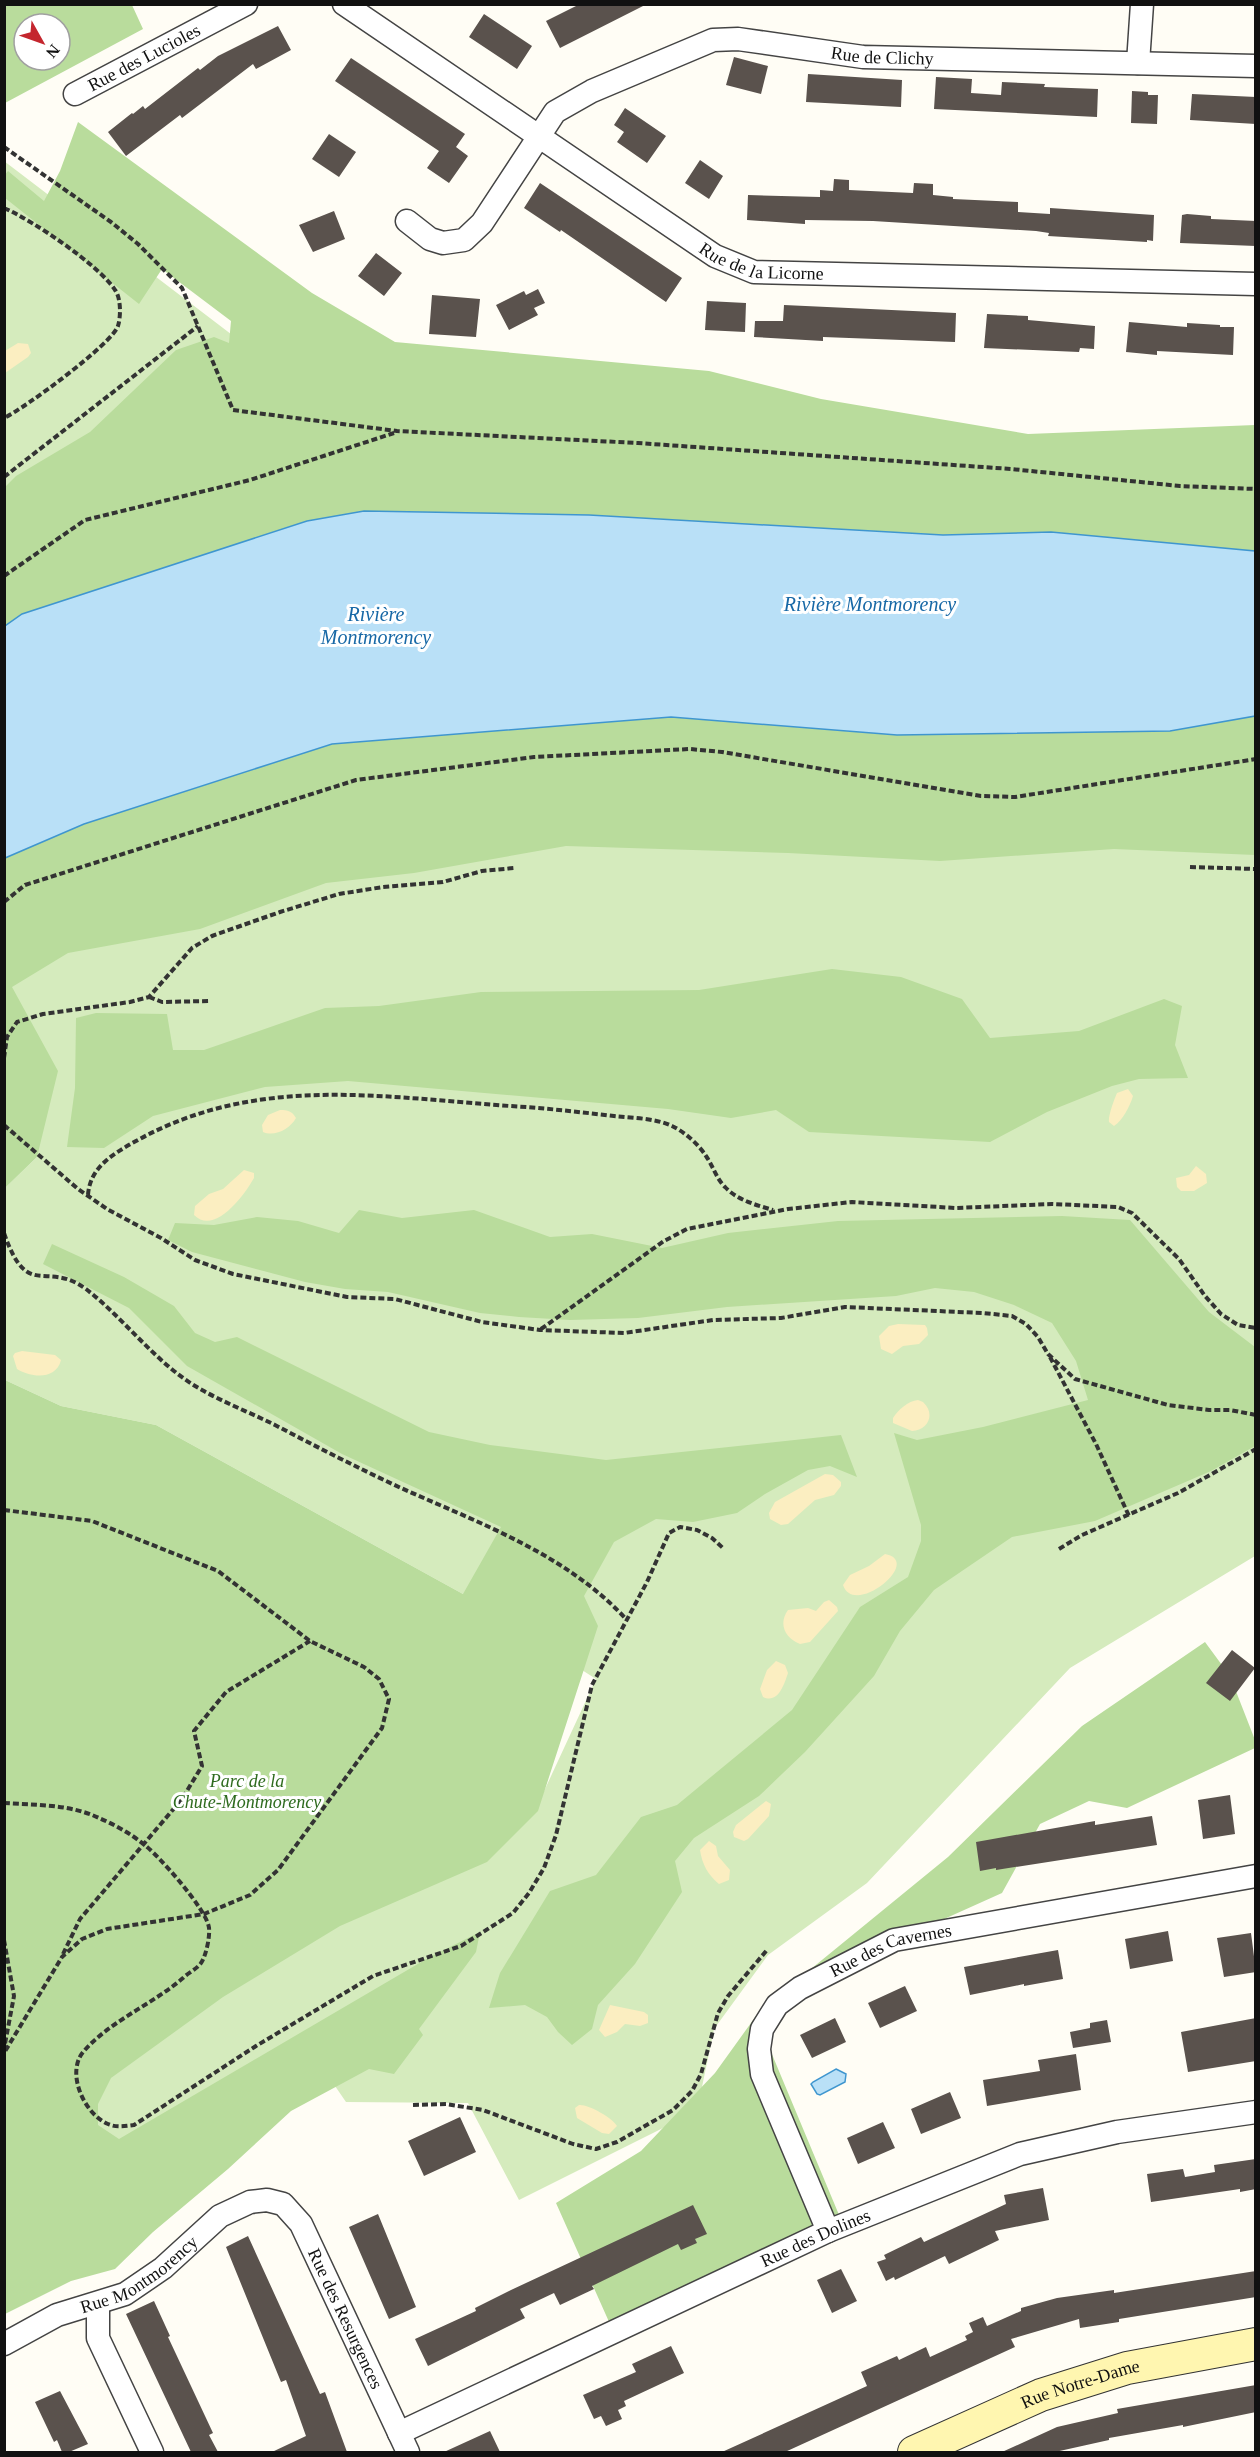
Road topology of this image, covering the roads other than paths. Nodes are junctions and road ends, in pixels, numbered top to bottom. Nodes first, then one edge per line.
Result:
1 (246, 4) edge
2 (344, 4) edge
3 (1142, 4) edge
4 (1138, 63) junction
5 (1256, 66) edge
6 (75, 94) dead end
7 (537, 136) junction
8 (407, 221) dead end
9 (1256, 284) edge
10 (1256, 1876) edge
11 (1256, 2112) edge
12 (267, 2200) joint
13 (828, 2231) junction
14 (98, 2304) junction
15 (4, 2344) edge
16 (1256, 2344) edge
17 (403, 2443) edge
18 (152, 2452) edge
19 (914, 2452) edge

1 - 6 street, Rue des Lucioles
2 - 7 street, Rue de la Licorne
3 - 4 street
4 - 5 street, Rue de Clichy
4 - 7 street, Rue de Clichy
7 - 8 street, Rue de Clichy
7 - 9 street, Rue de la Licorne
10 - 13 street, Rue des Cavernes
11 - 13 street, Rue des Dolines
12 - 14 street, Rue Montmorency
12 - 17 street, Rue des Resurgences
13 - 17 street, Rue des Dolines
14 - 15 street, Rue Montmorency
14 - 18 street
16 - 19 street, Rue Notre-Dame

